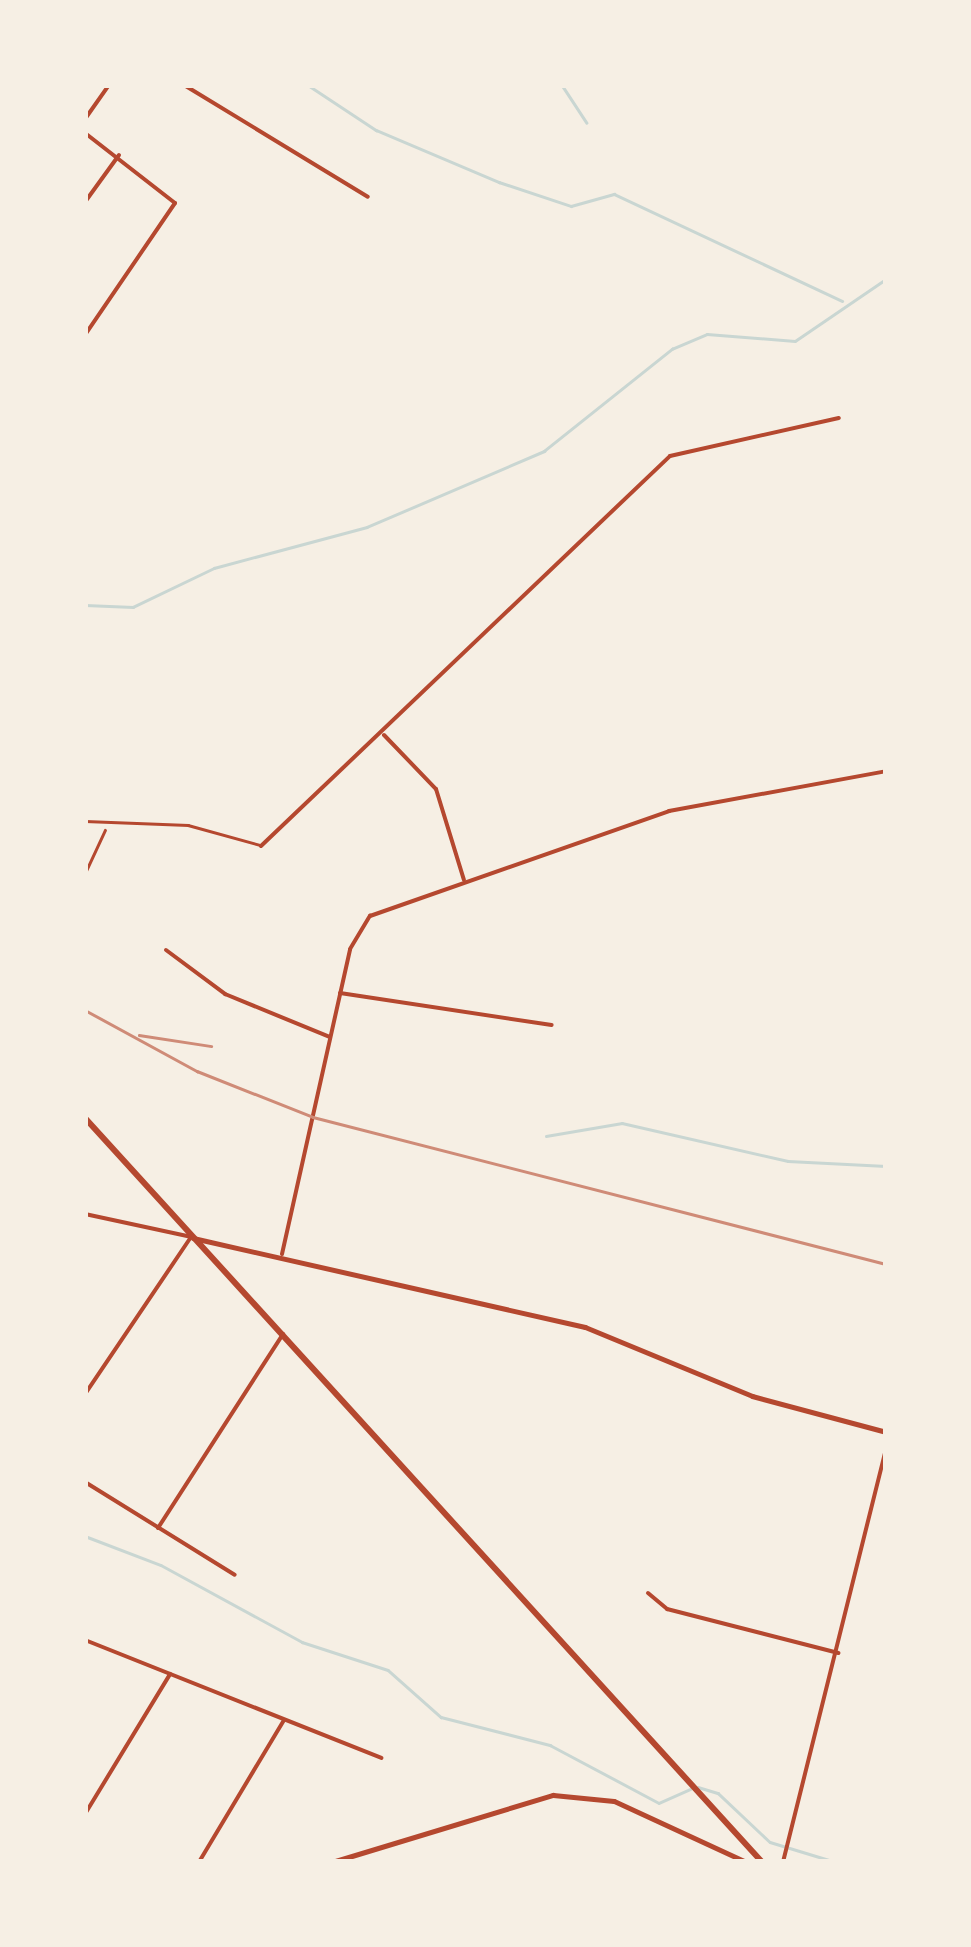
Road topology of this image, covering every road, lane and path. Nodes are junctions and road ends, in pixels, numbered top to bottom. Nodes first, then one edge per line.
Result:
1 (109, 85) edge
2 (184, 85) edge
3 (85, 119) edge
4 (85, 132) edge
5 (119, 155) junction
6 (368, 196) dead end
7 (85, 202) edge
8 (85, 335) edge
9 (840, 418) dead end
10 (383, 734) junction
11 (886, 772) edge
12 (85, 821) edge
13 (106, 828) junction
14 (261, 846) joint
15 (85, 873) edge
16 (464, 880) junction
17 (166, 950) dead end
18 (340, 992) junction
19 (552, 1025) dead end
20 (330, 1037) junction
21 (85, 1118) edge
22 (85, 1214) edge
23 (191, 1237) junction
24 (282, 1254) junction
25 (283, 1332) junction
26 (85, 1394) edge
27 (886, 1432) edge
28 (886, 1450) edge
29 (85, 1482) edge
30 (158, 1528) junction
31 (235, 1575) dead end
32 (648, 1593) dead end
33 (85, 1640) edge
34 (838, 1652) junction
35 (170, 1674) junction
36 (284, 1720) junction
37 (381, 1758) dead end
38 (85, 1814) edge
39 (199, 1862) edge
40 (332, 1862) edge
41 (746, 1862) edge
42 (762, 1862) edge
43 (783, 1862) edge

1 - 3 street
2 - 6 street
4 - 5 street
5 - 7 street
5 - 8 street
9 - 10 street
10 - 14 street
10 - 16 street
11 - 16 street
12 - 13 lane
13 - 14 lane
13 - 15 lane
16 - 18 street
17 - 20 street
18 - 19 street
18 - 20 street
20 - 24 street
21 - 23 main road
22 - 23 street
23 - 24 street
23 - 25 main road
23 - 26 street
24 - 27 street
25 - 30 street
25 - 42 main road
28 - 34 street
29 - 30 street
30 - 31 street
32 - 34 street
33 - 35 street
34 - 43 street
35 - 36 street
35 - 38 street
36 - 37 street
36 - 39 street
40 - 41 street

